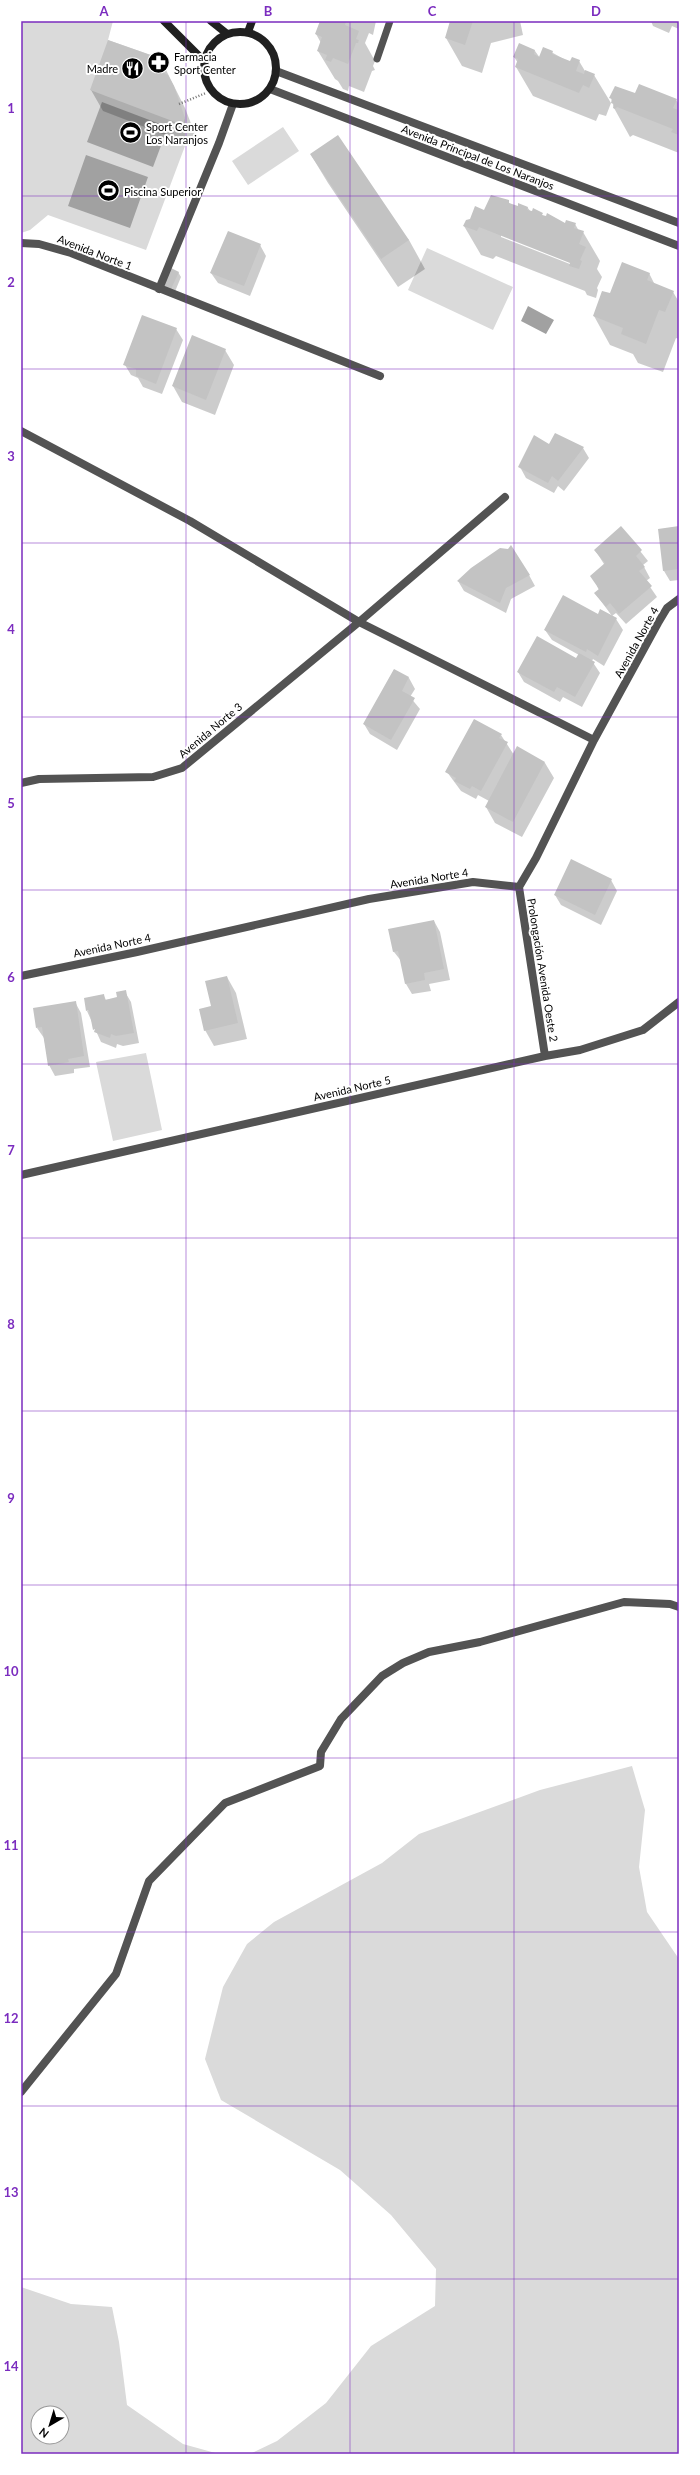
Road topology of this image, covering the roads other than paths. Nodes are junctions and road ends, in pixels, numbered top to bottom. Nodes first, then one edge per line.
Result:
1 (164, 21) edge
2 (211, 21) edge
3 (252, 21) edge
4 (390, 21) edge
5 (248, 32) junction
6 (226, 34) junction
7 (377, 59) dead end
8 (204, 61) junction
9 (276, 71) junction
10 (270, 89) junction
11 (233, 104) junction
12 (679, 223) edge
13 (21, 243) edge
14 (679, 246) edge
15 (159, 289) junction
16 (380, 376) dead end
17 (21, 431) edge
18 (505, 497) dead end
19 (679, 599) edge
20 (359, 622) junction
21 (594, 740) junction
22 (21, 783) edge
23 (519, 887) junction
24 (21, 976) edge
25 (679, 1002) edge
26 (545, 1056) junction
27 (21, 1175) edge
28 (679, 1607) edge
29 (21, 2092) edge

1 - 8 main road
2 - 6 main road
3 - 5 main road
4 - 7 lane
5 - 6 main road
5 - 9 main road
6 - 8 main road
8 - 11 main road
9 - 10 main road
9 - 12 street, Avenida Principal de Los Naranjos
10 - 11 main road
10 - 14 street, Avenida Principal de Los Naranjos
11 - 15 street
13 - 15 street, Avenida Norte 1
15 - 16 street, Avenida Norte 1
17 - 20 street
18 - 20 street, Avenida Norte 3
19 - 21 street, Avenida Norte 4
20 - 21 street
20 - 22 street, Avenida Norte 3
21 - 23 street, Avenida Norte 4
23 - 24 street, Avenida Norte 4
23 - 26 street, Prolongación Avenida Oeste 2
25 - 26 street, Avenida Norte 5
26 - 27 street, Avenida Norte 5
28 - 29 street

